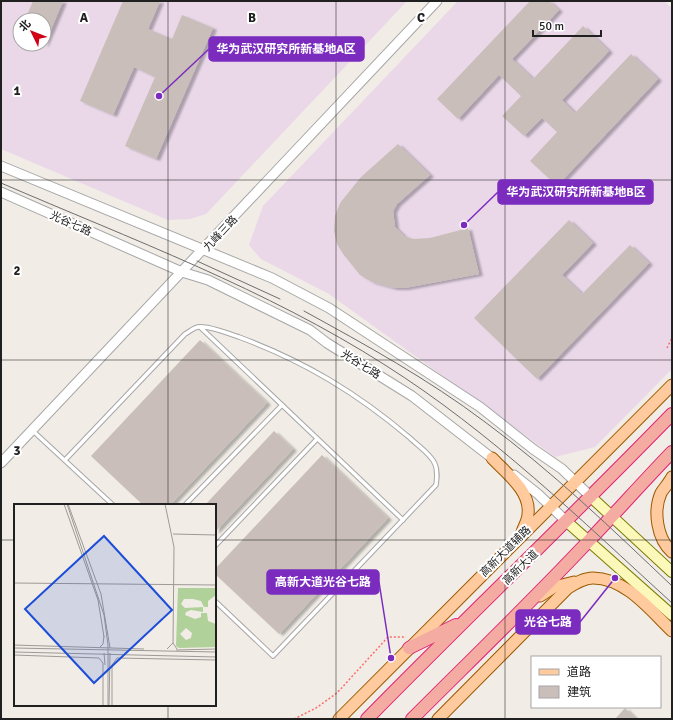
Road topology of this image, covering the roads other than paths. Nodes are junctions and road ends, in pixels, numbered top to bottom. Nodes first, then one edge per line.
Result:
1 (437, 1) edge
2 (1, 166) edge
3 (1, 192) edge
4 (202, 251) junction
5 (182, 272) junction
6 (199, 326) junction
7 (672, 385) edge
8 (282, 405) junction
9 (672, 415) edge
10 (33, 430) junction
11 (317, 439) junction
12 (672, 452) edge
13 (492, 458) junction
14 (65, 460) junction
15 (1, 463) edge
16 (672, 478) edge
17 (575, 481) junction
18 (591, 497) junction
19 (111, 504) edge
20 (185, 504) edge
21 (550, 506) junction
22 (612, 517) junction
23 (403, 520) junction
24 (566, 521) junction
25 (521, 536) junction
26 (588, 542) junction
27 (216, 545) edge
28 (671, 552) edge
29 (672, 572) edge
30 (580, 581) junction
31 (609, 581) junction
32 (647, 594) junction
33 (216, 602) edge
34 (523, 607) junction
35 (672, 615) edge
36 (466, 620) junction
37 (672, 631) edge
38 (409, 648) junction
39 (339, 719) edge
40 (367, 719) edge
41 (412, 719) edge
42 (438, 719) edge

1 - 4 street, 九峰三路
2 - 4 street
3 - 5 street, 光谷七路
4 - 5 street, 九峰三路
4 - 17 street
5 - 10 street, 九峰三路
5 - 13 street, 光谷七路
6 - 8 lane
6 - 14 lane
6 - 23 lane
7 - 17 main road, 高新大道辅路
8 - 11 lane
8 - 20 lane
9 - 18 highway, 高新大道
10 - 14 lane
10 - 15 street, 九峰三路
11 - 23 lane
11 - 27 lane
12 - 22 highway
13 - 21 street, 光谷七路
13 - 25 main road
14 - 19 lane
16 - 28 main road
17 - 18 street
17 - 21 main road, 高新大道辅路
18 - 22 main road
18 - 24 highway, 高新大道
21 - 24 street, 光谷七路
21 - 25 main road, 高新大道辅路
22 - 26 highway
22 - 29 main road
23 - 33 lane
24 - 26 main road, 光谷七路
24 - 36 highway, 高新大道
25 - 38 main road, 高新大道辅路
26 - 32 main road, 光谷七路
26 - 34 highway
30 - 31 main road
30 - 34 main road
30 - 42 main road
31 - 32 street
31 - 37 main road
32 - 35 main road, 光谷七路
34 - 41 highway
36 - 38 highway
36 - 40 highway, 高新大道
38 - 39 main road, 高新大道辅路

